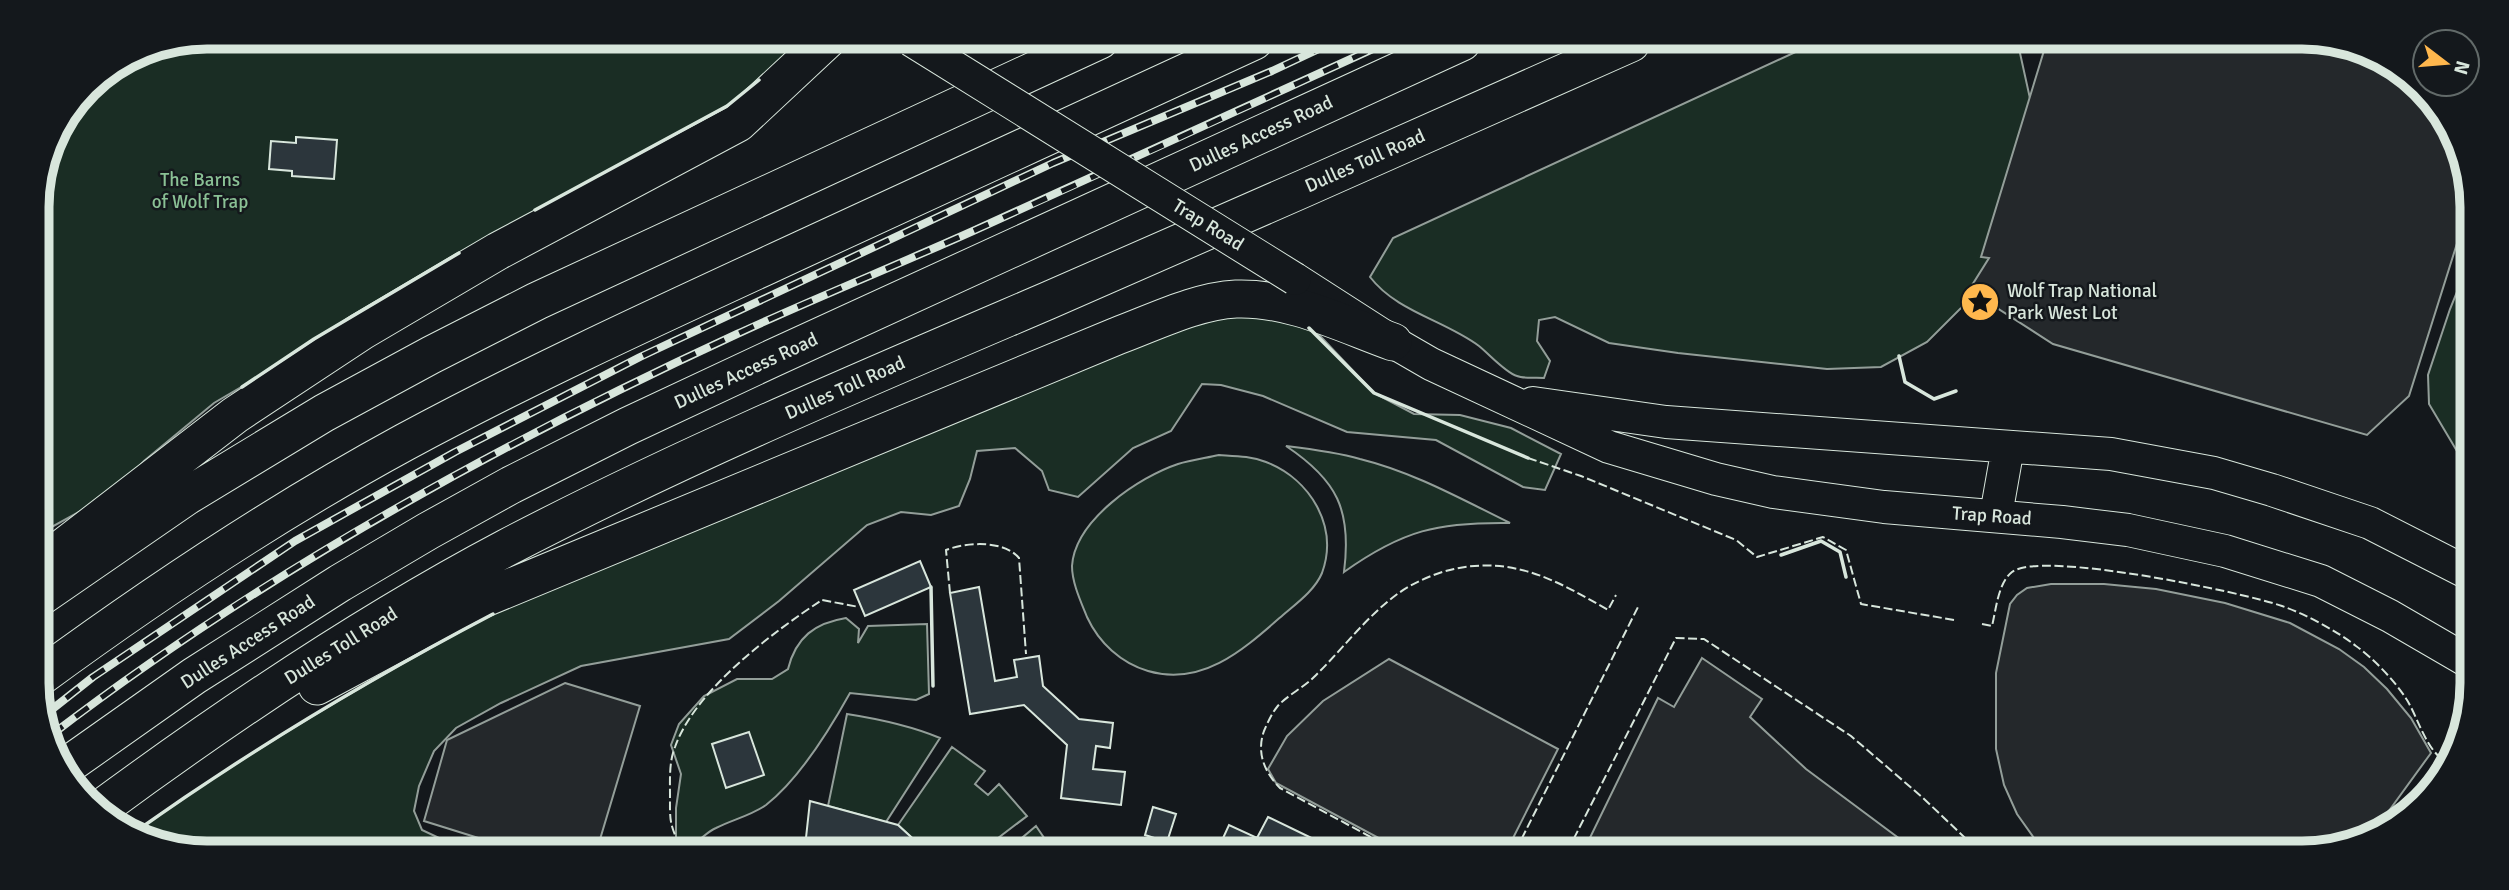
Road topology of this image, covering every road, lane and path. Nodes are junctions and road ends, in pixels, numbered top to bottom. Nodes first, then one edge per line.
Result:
1 (817, 49) edge
2 (925, 49) edge
3 (1081, 49) edge
4 (1237, 49) edge
5 (1447, 49) edge
6 (1617, 49) edge
7 (1392, 342) junction
8 (1511, 400) junction
9 (2008, 447) junction
10 (1996, 516) junction
11 (49, 558) edge
12 (2460, 569) edge
13 (49, 591) edge
14 (2460, 657) edge
15 (49, 670) edge
16 (71, 763) edge
17 (106, 804) edge
18 (107, 805) edge

1 - 11 highway
2 - 7 main road, Trap Road, bridge
3 - 13 highway
4 - 15 highway
5 - 16 highway, Dulles Access Road
6 - 17 highway, Dulles Toll Road
7 - 8 main road, Trap Road
7 - 18 highway
8 - 9 main road, Trap Road
8 - 10 main road, Trap Road
9 - 10 main road
9 - 12 main road, Trap Road
10 - 14 main road, Trap Road

